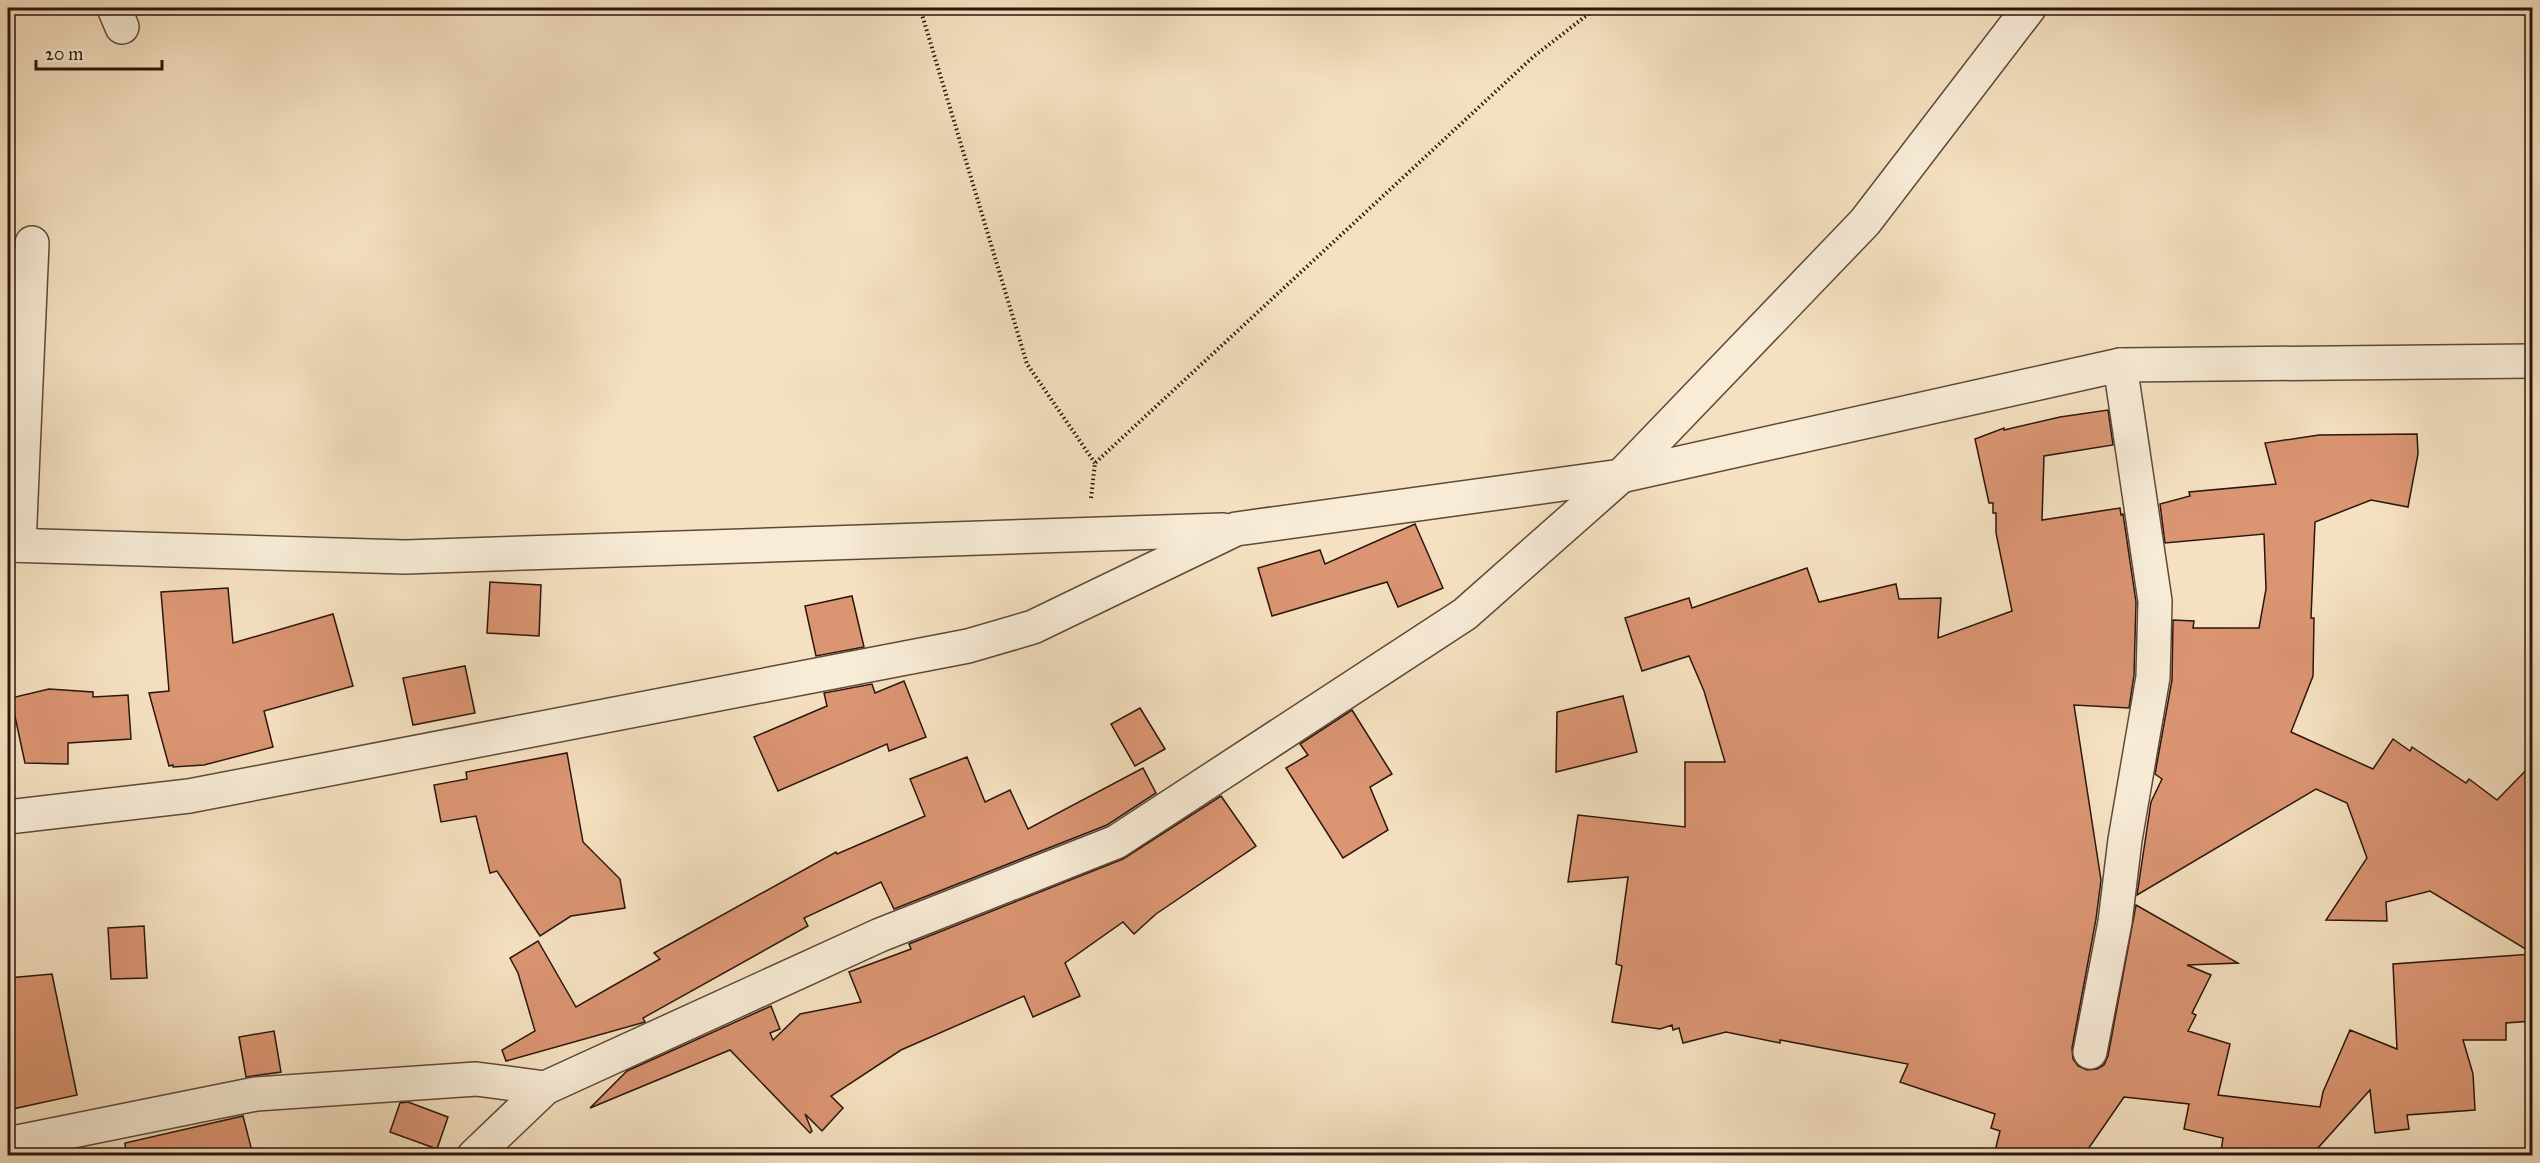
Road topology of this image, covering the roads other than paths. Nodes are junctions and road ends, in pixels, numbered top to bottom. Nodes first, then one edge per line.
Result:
1 (2029, 8) edge
2 (33, 243) dead end
3 (2532, 361) edge
4 (2120, 366) junction
5 (1621, 476) junction
6 (1236, 529) junction
7 (13, 545) edge
8 (8, 817) edge
9 (2090, 1052) dead end
10 (545, 1088) junction
11 (8, 1144) edge
12 (474, 1155) edge

1 - 5 street
2 - 7 street
3 - 4 street
4 - 5 street
4 - 9 street
5 - 6 street
5 - 10 street
6 - 7 street
6 - 8 street
10 - 11 street
10 - 12 street

